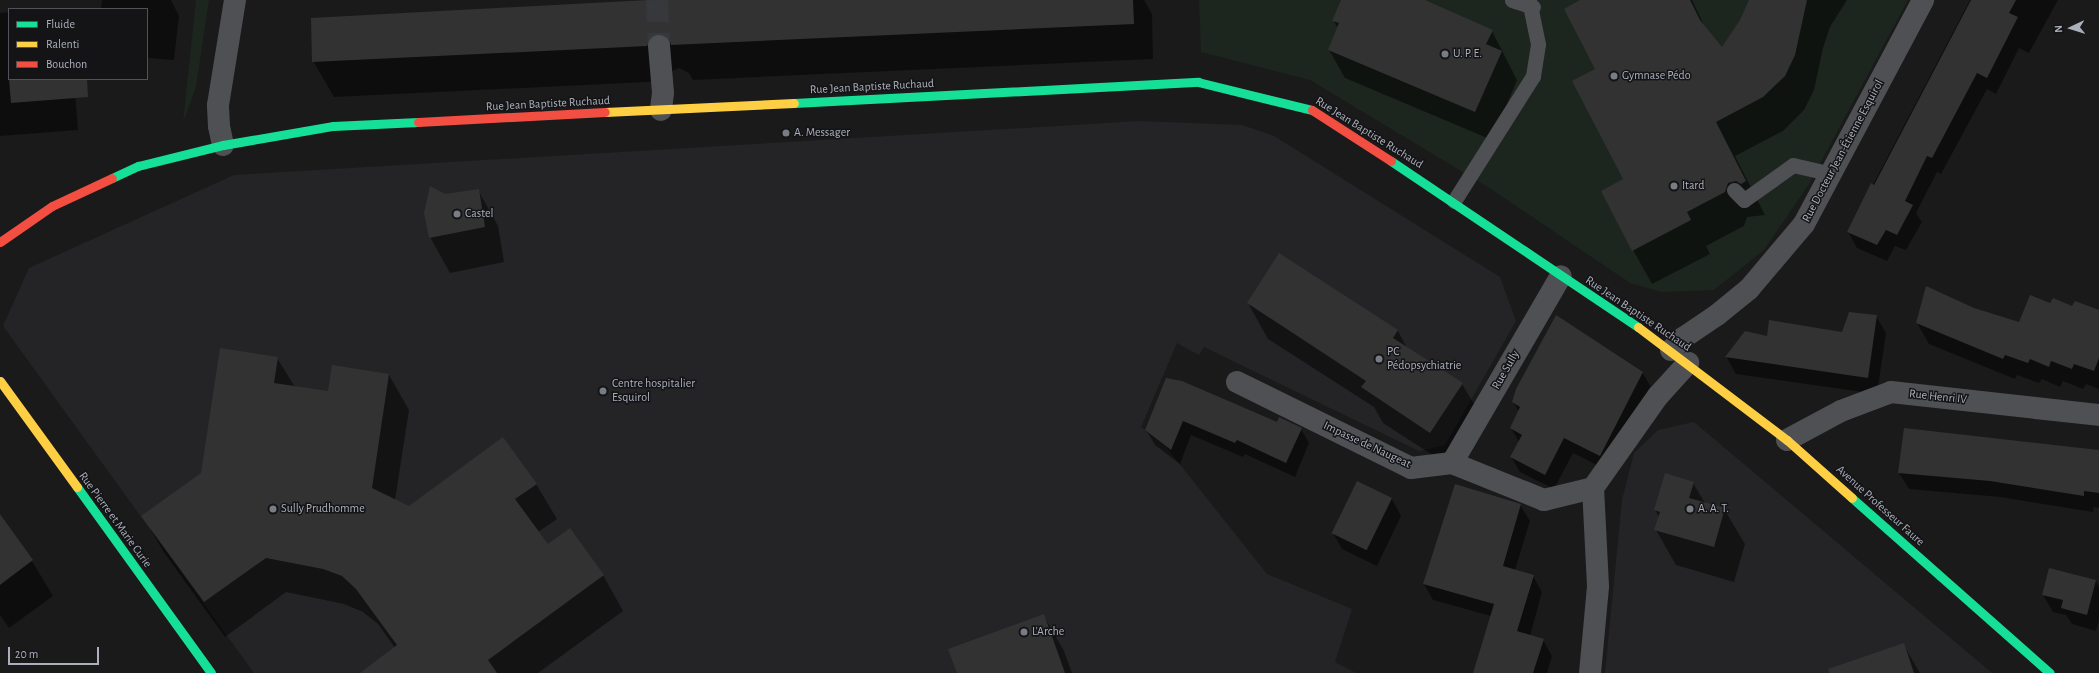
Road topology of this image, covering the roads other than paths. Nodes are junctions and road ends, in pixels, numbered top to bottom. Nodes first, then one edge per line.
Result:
1 (235, 0) edge
2 (1512, 0) edge
3 (1924, 0) edge
4 (1531, 4) edge
5 (659, 46) tunnel mouth
6 (661, 110) junction
7 (223, 145) junction
8 (1831, 174) junction
9 (1734, 190) dead end
10 (1454, 201) junction
11 (0, 242) edge
12 (1560, 276) junction
13 (1671, 350) junction
14 (1688, 363) junction
15 (0, 381) edge
16 (1237, 382) dead end
17 (2099, 415) edge
18 (1787, 440) junction
19 (1452, 463) junction
20 (1593, 488) junction
21 (210, 673) edge
22 (1590, 673) edge
23 (2050, 673) edge

1 - 7 street
2 - 4 lane
3 - 8 street, Rue Docteur Jean-Étienne Esquirol
4 - 10 lane
5 - 6 street
6 - 7 main road, Rue Jean Baptiste Ruchaud
6 - 10 main road, Rue Jean Baptiste Ruchaud
7 - 11 main road, Rue Jean Baptiste Ruchaud
8 - 9 lane
8 - 13 street, Rue Docteur Jean-Étienne Esquirol
10 - 12 main road, Rue Jean Baptiste Ruchaud
12 - 13 main road, Rue Jean Baptiste Ruchaud
12 - 19 street, Rue Sully
13 - 14 main road, Rue Jean Baptiste Ruchaud
14 - 18 main road, Avenue Professeur Faure
14 - 20 street
15 - 21 main road, Rue Pierre et Marie Curie
16 - 19 street, Impasse de Naugeat
17 - 18 street, Rue Henri IV
18 - 23 main road, Avenue Professeur Faure
19 - 20 street, Impasse de Naugeat
20 - 22 street

